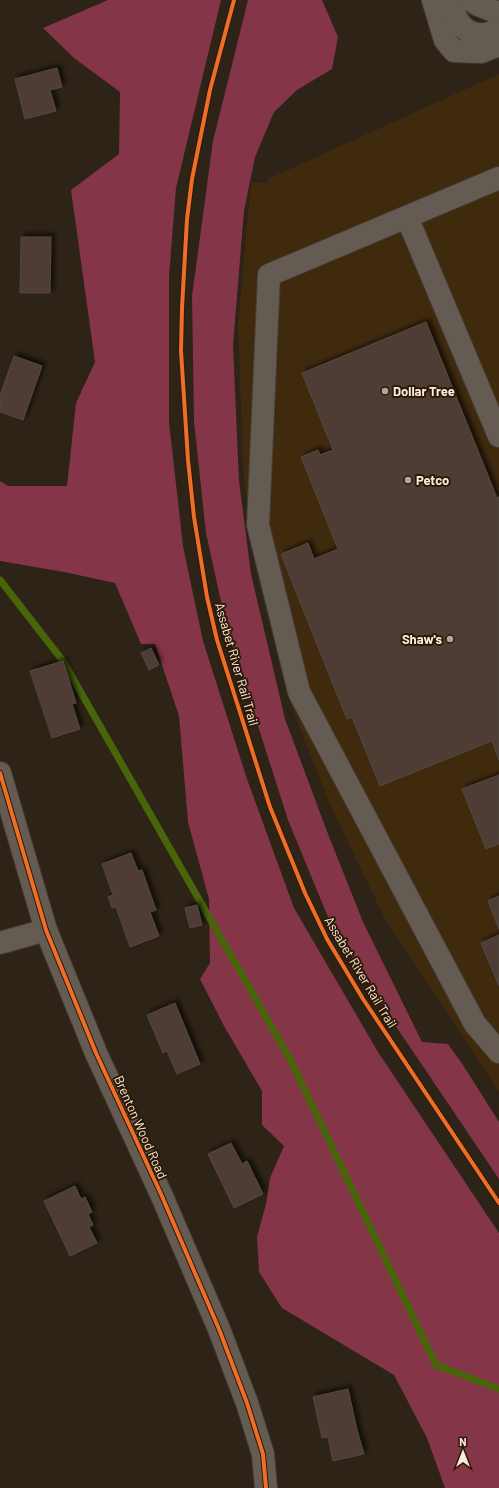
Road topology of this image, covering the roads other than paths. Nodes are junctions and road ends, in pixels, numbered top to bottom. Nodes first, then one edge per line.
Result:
1 (433, 0) edge
2 (450, 0) edge
3 (470, 0) edge
4 (499, 13) edge
5 (499, 29) edge
6 (499, 45) edge
7 (499, 178) edge
8 (407, 217) junction
9 (499, 436) edge
10 (0, 773) edge
11 (46, 930) junction
12 (0, 943) edge
13 (499, 1052) edge
14 (266, 1488) edge

1 - 6 street
2 - 5 street
3 - 4 street
7 - 8 street
8 - 9 street
8 - 13 street
10 - 11 street, Brenton Wood Road
11 - 12 street
11 - 14 street, Brenton Wood Road

